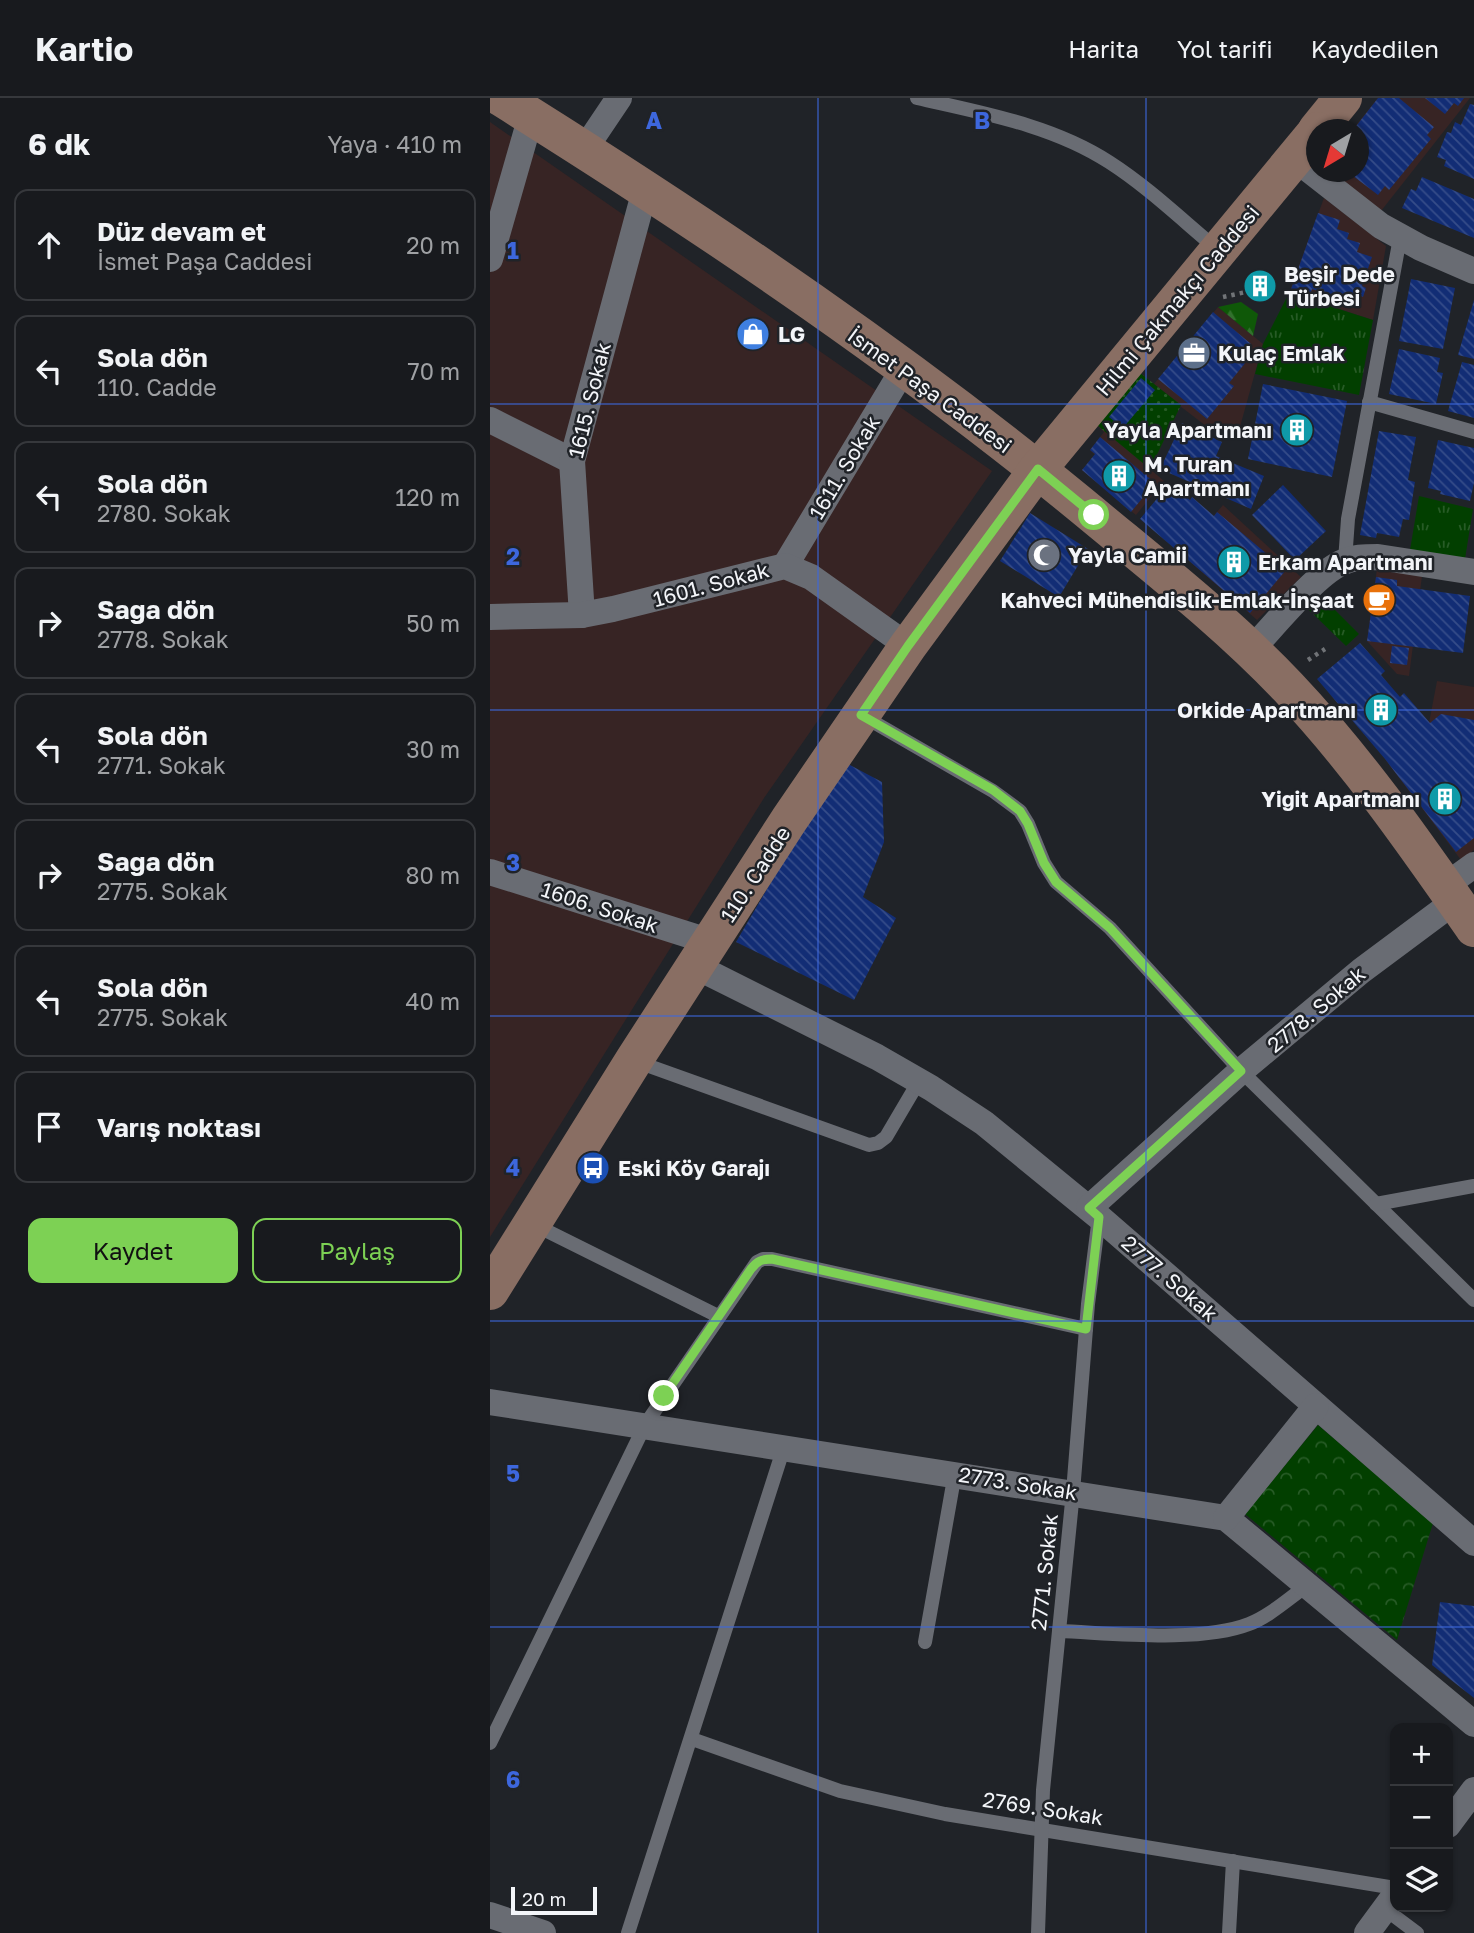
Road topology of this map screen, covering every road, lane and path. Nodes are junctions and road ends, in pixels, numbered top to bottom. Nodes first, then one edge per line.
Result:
1 (619, 98) edge
2 (917, 98) edge
3 (1343, 98) edge
4 (517, 107) edge
5 (1326, 119) edge
6 (1306, 143) edge
7 (584, 150) junction
8 (1340, 182) edge
9 (645, 190) junction
10 (1400, 238) junction
11 (1218, 250) junction
12 (490, 259) edge
13 (1474, 271) edge
14 (1246, 292) dead end
15 (1224, 297) dead end
16 (904, 368) junction
17 (1369, 402) junction
18 (490, 420) edge
19 (1474, 432) edge
20 (572, 461) junction
21 (1038, 469) junction
22 (1345, 561) junction
23 (785, 566) junction
24 (1474, 572) edge
25 (582, 615) junction
26 (490, 617) edge
27 (908, 646) junction
28 (1251, 650) junction
29 (861, 715) junction
30 (490, 872) edge
31 (1462, 895) edge
32 (703, 954) junction
33 (634, 1060) junction
34 (1241, 1071) junction
35 (919, 1081) junction
36 (1474, 1186) edge
37 (1376, 1204) junction
38 (1094, 1212) junction
39 (532, 1224) junction
40 (496, 1270) edge
41 (1474, 1300) edge
42 (718, 1316) junction
43 (1086, 1329) junction
44 (490, 1402) edge
45 (1317, 1406) junction
46 (645, 1425) junction
47 (784, 1447) junction
48 (955, 1473) junction
49 (1073, 1492) junction
50 (1226, 1518) junction
51 (1474, 1543) edge
52 (1307, 1585) junction
53 (1059, 1631) junction
54 (925, 1642) dead end
55 (1474, 1724) edge
56 (692, 1739) junction
57 (490, 1743) edge
58 (1471, 1801) edge
59 (1453, 1820) edge
60 (1040, 1829) junction
61 (1233, 1861) junction
62 (1390, 1897) edge
63 (1390, 1900) edge
64 (1403, 1912) edge
65 (490, 1915) edge
66 (543, 1933) edge
67 (628, 1933) edge
68 (1038, 1933) edge
69 (1229, 1933) edge
70 (1367, 1933) edge
71 (1418, 1933) edge

1 - 7 street
2 - 11 lane
3 - 5 street, Hilmi Çakmakçı Caddesi
4 - 7 street, İsmet Paşa Caddesi
4 - 12 street
6 - 11 street, Hilmi Çakmakçı Caddesi
7 - 9 street, İsmet Paşa Caddesi
8 - 10 street
9 - 16 street, İsmet Paşa Caddesi
9 - 20 street, 1615. Sokak
10 - 13 street
10 - 17 lane
11 - 21 street, Hilmi Çakmakçı Caddesi
14 - 15 path
16 - 21 street, İsmet Paşa Caddesi
16 - 23 street, 1611. Sokak
17 - 19 lane
17 - 22 lane
18 - 20 street
20 - 25 street, 1615. Sokak
21 - 27 street, 110. Cadde
21 - 28 street, İsmet Paşa Caddesi
22 - 24 street
22 - 28 street
23 - 25 street, 1601. Sokak
23 - 27 street, 1601. Sokak
25 - 26 street, 1601. Sokak
27 - 29 street, 110. Cadde
28 - 31 street, İsmet Paşa Caddesi
29 - 32 street, 110. Cadde
29 - 34 lane
30 - 32 street, 1606. Sokak
31 - 34 street, 2778. Sokak
32 - 33 street, 110. Cadde
32 - 35 street, 2777. Sokak
33 - 35 lane
33 - 39 street, 110. Cadde
34 - 37 lane
34 - 38 street, 2778. Sokak
35 - 38 street, 2777. Sokak
36 - 37 lane
37 - 41 lane
38 - 43 lane, 2771. Sokak
38 - 45 street, 2777. Sokak
39 - 40 street, 110. Cadde
39 - 42 lane
42 - 43 lane
42 - 46 lane
43 - 49 lane, 2771. Sokak
44 - 46 street, 2773. Sokak
45 - 50 street
45 - 51 street, 2777. Sokak
46 - 47 street, 2773. Sokak
46 - 57 lane
47 - 48 street, 2773. Sokak
47 - 56 lane
48 - 49 street, 2773. Sokak
48 - 54 lane
49 - 50 street, 2773. Sokak
49 - 53 lane, 2771. Sokak
50 - 52 street, 2773. Sokak
52 - 53 lane
52 - 55 street, 2773. Sokak
53 - 60 lane, 2771. Sokak
56 - 60 lane, 2769. Sokak
56 - 67 lane
58 - 59 street
60 - 61 lane, 2769. Sokak
60 - 68 lane, 2771. Sokak
61 - 62 lane, 2769. Sokak
61 - 69 lane
63 - 70 street
64 - 71 lane
65 - 66 street

